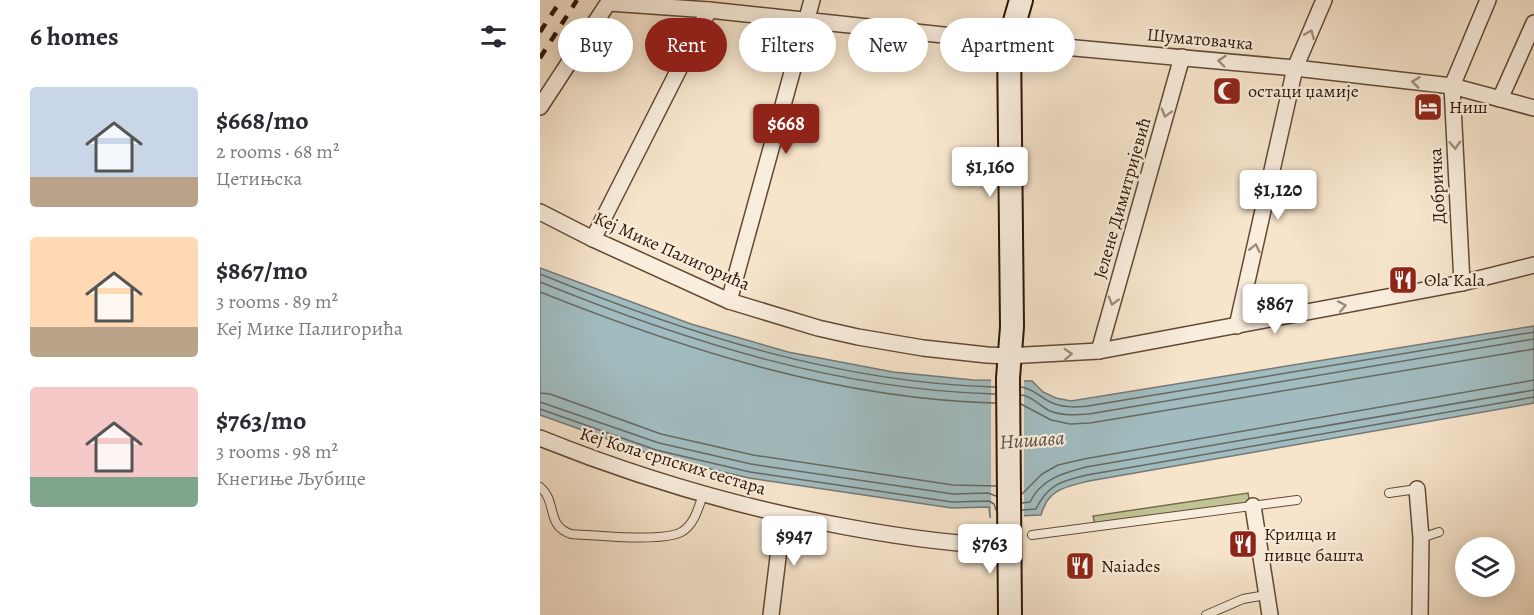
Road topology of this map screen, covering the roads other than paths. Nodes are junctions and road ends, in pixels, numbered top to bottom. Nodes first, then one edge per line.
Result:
1 (812, 0) edge
2 (1021, 0) edge
3 (1324, 0) edge
4 (1488, 0) edge
5 (609, 1) edge
6 (708, 10) junction
7 (779, 18) edge
8 (807, 18) edge
9 (1016, 18) edge
10 (1534, 23) edge
11 (836, 24) edge
12 (940, 35) edge
13 (1075, 48) edge
14 (1182, 57) junction
15 (1295, 68) junction
16 (792, 72) edge
17 (1009, 72) edge
18 (1452, 86) junction
19 (1500, 99) junction
20 (540, 107) edge
21 (1534, 108) edge
22 (540, 212) edge
23 (593, 239) junction
24 (1534, 266) edge
25 (1462, 283) junction
26 (729, 301) junction
27 (1238, 326) junction
28 (1099, 351) junction
29 (1009, 367) junction
30 (540, 438) edge
31 (540, 487) edge
32 (1416, 489) joint
33 (1389, 493) dead end
34 (703, 495) junction
35 (1297, 500) dead end
36 (1252, 506) junction
37 (783, 516) junction
38 (1439, 532) dead end
39 (1032, 535) dead end
40 (1421, 538) junction
41 (1010, 546) junction
42 (1266, 595) junction
43 (771, 615) edge
44 (1010, 615) edge
45 (1206, 615) edge
46 (1270, 615) edge
47 (1419, 615) edge

1 - 8 street
2 - 9 main road
15 -> 3 street
4 - 18 street
5 - 6 street, Шуматовачка
5 - 20 street
6 - 7 street, Шуматовачка
6 - 23 street
10 - 19 street
11 - 12 street, Шуматовачка
13 - 14 street, Шуматовачка
15 -> 14 street, Шуматовачка
14 -> 28 street, Јелене Димитријевић
18 -> 15 street, Шуматовачка
27 -> 15 street
16 - 26 street
17 - 29 main road
18 - 19 street, Шуматовачка
18 -> 25 street, Добричка
19 - 21 street, Шуматовачка
22 - 23 street, Кеј Мике Палигорића
23 - 26 street, Кеј Мике Палигорића
24 - 25 street, Кеј Мике Палигорића
27 -> 25 street, Кеј Мике Палигорића
26 - 29 street, Кеј Мике Палигорића
27 - 28 street, Кеј Мике Палигорића
29 -> 28 street, Кеј Мике Палигорића
29 - 41 main road
30 - 34 street, Кеј Кола српских сестара
31 - 34 lane
32 - 33 lane
32 - 40 street
34 - 37 street, Кеј Кола српских сестара
35 - 36 lane
36 - 39 lane
36 - 42 street
37 - 41 street, Кеј Кола српских сестара
37 - 43 street
38 - 40 lane
40 - 47 street
41 - 44 main road
42 - 45 lane
42 - 46 street

